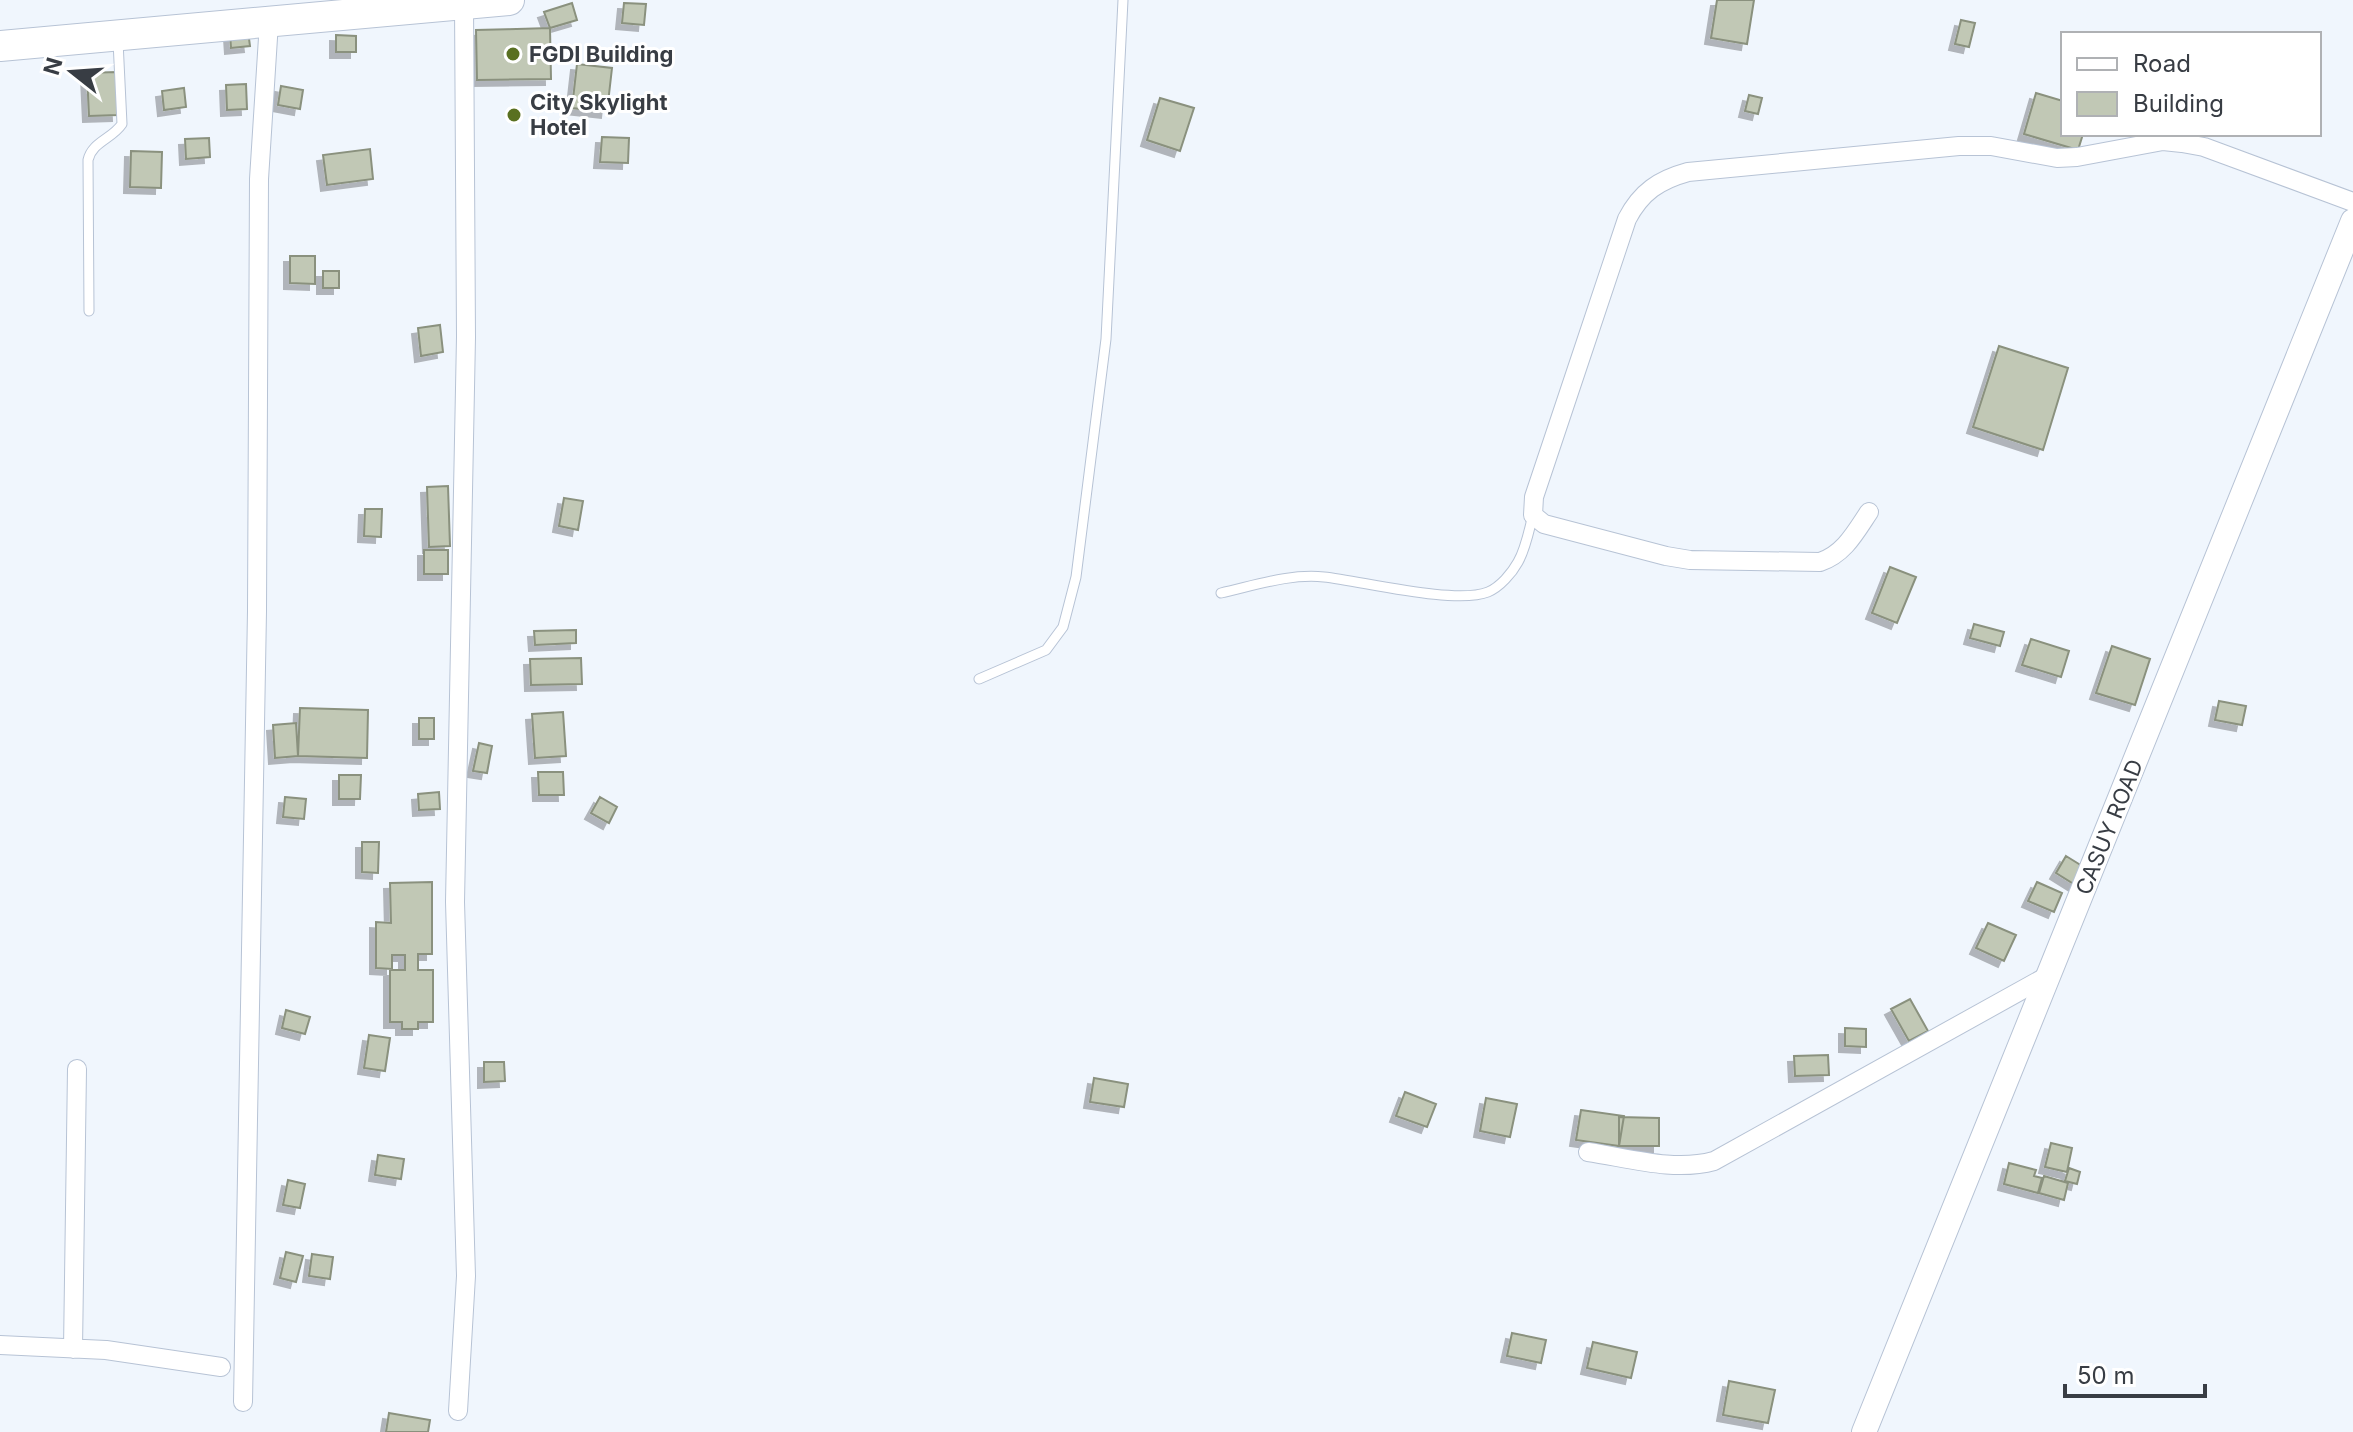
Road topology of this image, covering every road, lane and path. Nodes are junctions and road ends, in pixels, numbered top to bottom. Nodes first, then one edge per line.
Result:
1 (509, 0) edge
2 (1123, 0) edge
3 (464, 4) junction
4 (328, 8) edge
5 (269, 22) junction
6 (118, 35) junction
7 (0, 46) edge
8 (2353, 202) edge
9 (2353, 221) edge
10 (89, 311) dead end
11 (1869, 512) dead end
12 (1533, 515) junction
13 (1221, 593) dead end
14 (979, 679) dead end
15 (2049, 975) junction
16 (77, 1069) dead end
17 (1588, 1152) dead end
18 (0, 1345) edge
19 (73, 1349) junction
20 (221, 1367) dead end
21 (243, 1402) dead end
22 (458, 1411) dead end
23 (1864, 1432) edge

1 - 3 main road
2 - 14 lane
3 - 4 main road
3 - 22 street
4 - 5 main road
5 - 6 main road
5 - 21 street
6 - 7 main road
6 - 10 lane
8 - 12 street
9 - 15 street, CASUY ROAD
11 - 12 street
12 - 13 lane
15 - 17 street
15 - 23 street, CASUY ROAD
16 - 19 street
18 - 19 street
19 - 20 street

